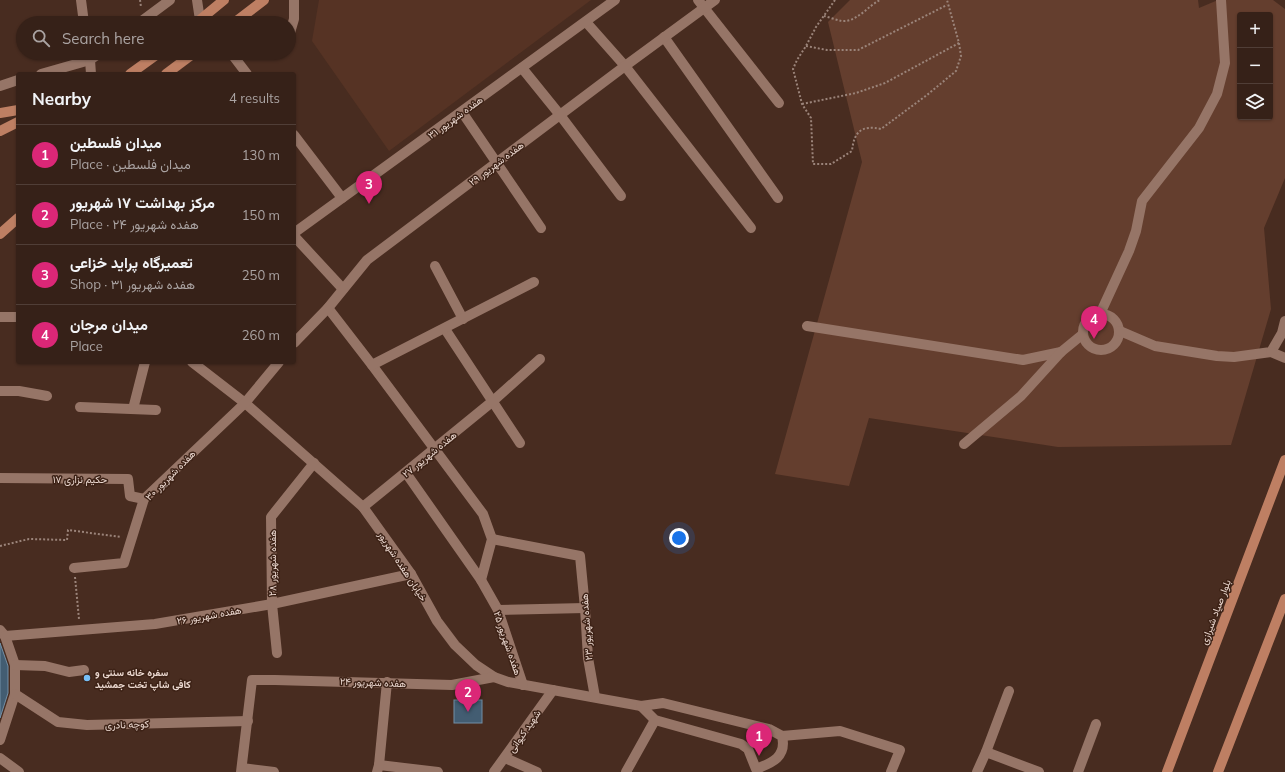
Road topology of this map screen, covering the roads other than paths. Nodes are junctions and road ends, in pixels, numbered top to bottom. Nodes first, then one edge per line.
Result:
1 (81, 0) edge
2 (170, 0) edge
3 (197, 0) edge
4 (224, 0) edge
5 (264, 0) edge
6 (294, 0) edge
7 (615, 0) edge
8 (715, 0) edge
9 (1221, 0) edge
10 (701, 4) edge
11 (83, 16) edge
12 (148, 16) edge
13 (198, 16) edge
14 (204, 16) edge
15 (243, 16) edge
16 (294, 16) edge
17 (586, 22) junction
18 (664, 37) junction
19 (79, 60) edge
20 (90, 60) edge
21 (150, 60) edge
22 (185, 60) edge
23 (236, 60) edge
24 (625, 66) junction
25 (522, 68) junction
26 (46, 72) edge
27 (91, 72) edge
28 (133, 72) edge
29 (169, 72) edge
30 (245, 72) edge
31 (16, 81) edge
32 (0, 86) edge
33 (779, 103) dead end
34 (16, 110) edge
35 (462, 112) junction
36 (0, 113) edge
37 (560, 115) junction
38 (16, 123) edge
39 (0, 131) edge
40 (296, 138) edge
41 (497, 162) junction
42 (621, 196) dead end
43 (342, 198) junction
44 (778, 198) dead end
45 (16, 220) edge
46 (541, 228) dead end
47 (751, 228) dead end
48 (296, 232) edge
49 (0, 234) edge
50 (296, 238) edge
51 (435, 266) dead end
52 (534, 282) dead end
53 (343, 289) junction
54 (328, 308) junction
55 (1100, 314) junction
56 (0, 317) edge
57 (16, 317) edge
58 (463, 319) junction
59 (1285, 321) edge
60 (807, 326) dead end
61 (445, 329) junction
62 (1120, 331) junction
63 (1083, 334) junction
64 (296, 337) edge
65 (1061, 352) junction
66 (1271, 352) junction
67 (1285, 358) edge
68 (540, 359) dead end
69 (144, 364) edge
70 (195, 364) edge
71 (277, 364) edge
72 (372, 365) junction
73 (0, 391) edge
74 (47, 396) dead end
75 (493, 401) junction
76 (245, 403) junction
77 (80, 407) dead end
78 (133, 409) junction
79 (156, 410) dead end
80 (520, 443) dead end
81 (964, 444) dead end
82 (434, 450) junction
83 (1285, 460) edge
84 (314, 463) junction
85 (406, 473) junction
86 (0, 478) edge
87 (144, 499) junction
88 (363, 507) junction
89 (492, 539) junction
90 (74, 568) road end
91 (410, 574) junction
92 (481, 580) junction
93 (1285, 599) edge
94 (272, 604) junction
95 (586, 608) junction
96 (498, 610) junction
97 (2, 633) edge
98 (277, 653) dead end
99 (15, 665) junction
100 (84, 670) dead end
101 (494, 677) junction
102 (387, 682) junction
103 (523, 685) junction
104 (553, 690) junction
105 (1009, 691) dead end
106 (15, 694) junction
107 (595, 697) junction
108 (641, 706) junction
109 (655, 720) junction
110 (248, 721) junction
111 (1096, 724) dead end
112 (782, 736) junction
113 (0, 740) edge
114 (986, 752) junction
115 (0, 758) edge
116 (505, 758) junction
117 (378, 768) edge
118 (242, 770) edge
119 (758, 771) edge
120 (19, 772) edge
121 (274, 772) edge
122 (438, 772) edge
123 (494, 772) edge
124 (536, 772) edge
125 (626, 772) edge
126 (890, 772) edge
127 (976, 772) edge
128 (1039, 772) edge
129 (1078, 772) edge
130 (1167, 772) edge
131 (1218, 772) edge

1 - 11 street
2 - 12 street
3 - 13 street
4 - 14 main road
5 - 15 main road
6 - 16 street
7 - 17 street, هفده شهریور ۳۱
8 - 10 street, هفده شهریور ۲۹
9 - 55 street
10 - 18 street, هفده شهریور ۲۹
10 - 33 street
17 - 24 street
17 - 25 street, هفده شهریور ۳۱
18 - 24 street, هفده شهریور ۲۹
18 - 44 street
19 - 26 street
20 - 27 street
21 - 28 main road
22 - 29 main road
23 - 30 street
24 - 37 street, هفده شهریور ۲۹
24 - 47 street
25 - 35 street, هفده شهریور ۳۱
25 - 37 street
31 - 32 street
34 - 36 main road
35 - 41 street
35 - 43 street, هفده شهریور ۳۱
37 - 41 street, هفده شهریور ۲۹
37 - 42 street
38 - 39 main road
40 - 43 street
41 - 46 street
41 - 53 street, هفده شهریور ۲۹
43 - 48 street, هفده شهریور ۳۱
45 - 49 main road
50 - 53 street
51 - 58 street
52 - 58 street
53 - 54 street, هفده شهریور ۲۹
54 - 64 street, هفده شهریور ۲۹
54 - 72 street
55 - 62 street
55 - 63 street
56 - 57 street
58 - 61 street
59 - 66 street
60 - 65 street
61 - 72 street
61 - 75 street
62 - 63 street
62 - 66 street
63 - 65 street
65 - 81 street
66 - 67 street
68 - 75 street, هفده شهریور ۲۷
69 - 78 street
70 - 76 street, خیابان هفده شهریور
71 - 76 street
72 - 82 street
73 - 74 street
75 - 80 street
75 - 82 street, هفده شهریور ۲۷
76 - 84 street, خیابان هفده شهریور
76 - 87 street, هفده شهریور ۳۰
77 - 78 street
78 - 79 street
82 - 85 street, هفده شهریور ۲۷
82 - 89 street
83 - 130 main road, بلوار صیاد شیرازی
84 - 88 street, خیابان هفده شهریور
84 - 94 street, هفده شهریور ۲۸
85 - 88 street, هفده شهریور ۲۷
85 - 92 street, هفده شهریور ۲۵
86 - 87 street, حکیم نزاری ۱۷
87 - 90 street, هفده شهریور ۳۰
88 - 91 street, خیابان هفده شهریور
89 - 92 street
89 - 95 street, هفده شهریور ۲۳
91 - 94 street, هفده شهریور ۲۶
91 - 101 street, خیابان هفده شهریور
92 - 96 street, هفده شهریور ۲۵
93 - 131 main road
94 - 97 street, هفده شهریور ۲۶
94 - 98 street, هفده شهریور ۲۸
95 - 96 street
95 - 107 street, هفده شهریور ۲۳
96 - 103 street, هفده شهریور ۲۵
97 - 99 street
99 - 100 street
99 - 106 street
101 - 102 street, هفده شهریور ۲۴
101 - 103 street, خیابان هفده شهریور
102 - 110 street, هفده شهریور ۲۴
102 - 117 street
103 - 104 street, خیابان هفده شهریور
104 - 107 street, خیابان هفده شهریور
104 - 116 street, شهید کیوانی
105 - 114 street
106 - 110 street, کوچه نادری
106 - 113 street
107 - 108 street, خیابان هفده شهریور
108 - 109 street
108 - 112 street, خیابان هفده شهریور
109 - 119 street
109 - 125 street
110 - 118 street
111 - 129 street
112 - 119 street
112 - 126 street
114 - 127 street
114 - 128 street
115 - 120 street
116 - 123 street, شهید کیوانی
116 - 124 street
117 - 122 street
118 - 121 street

